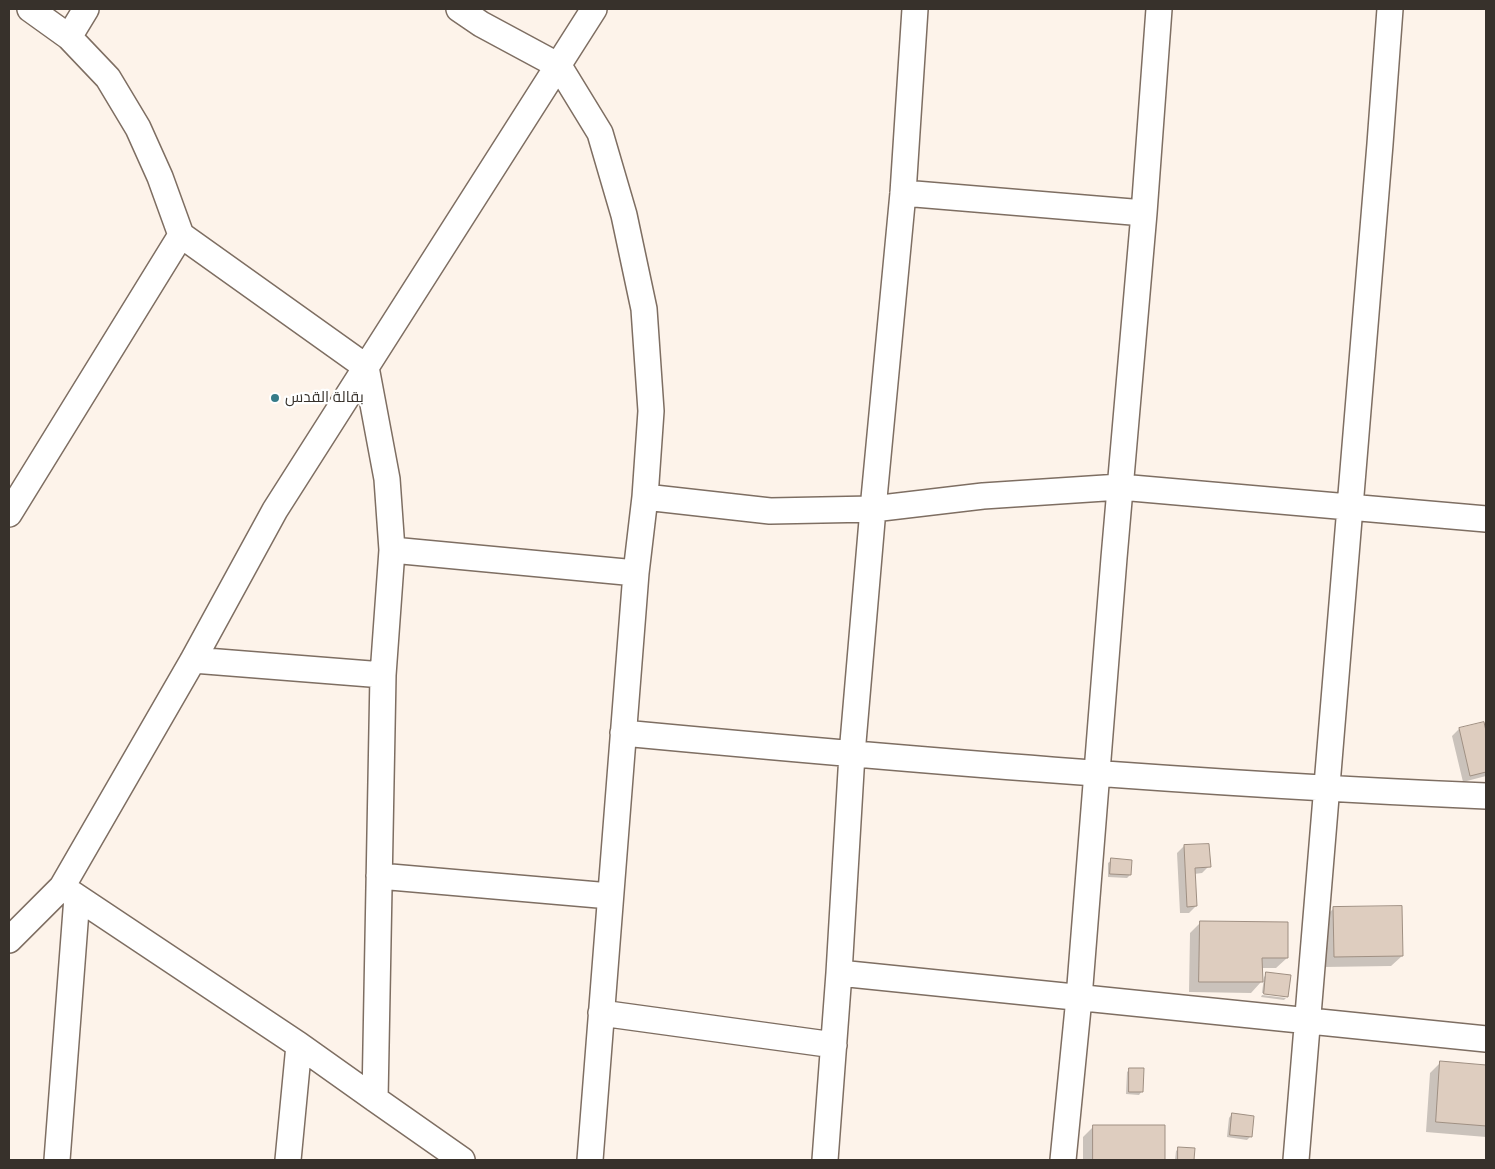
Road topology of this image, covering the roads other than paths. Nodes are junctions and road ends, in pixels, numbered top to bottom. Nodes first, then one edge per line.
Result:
1 (30, 9) edge
2 (86, 9) edge
3 (459, 9) edge
4 (594, 9) edge
5 (915, 9) edge
6 (1159, 9) edge
7 (1390, 9) edge
8 (69, 37) junction
9 (559, 66) junction
10 (903, 193) junction
11 (1144, 213) junction
12 (181, 235) junction
13 (366, 367) junction
14 (1120, 487) junction
15 (645, 497) junction
16 (1350, 506) junction
17 (873, 509) junction
18 (9, 514) edge
19 (1486, 519) edge
20 (392, 550) junction
21 (636, 573) junction
22 (192, 660) junction
23 (383, 675) junction
24 (623, 732) junction
25 (852, 754) junction
26 (1097, 773) junction
27 (1327, 789) junction
28 (1486, 796) edge
29 (379, 876) junction
30 (69, 892) junction
31 (610, 896) junction
32 (9, 940) edge
33 (838, 973) junction
34 (1079, 998) junction
35 (601, 1014) junction
36 (1308, 1021) junction
37 (1486, 1039) edge
38 (299, 1045) junction
39 (834, 1045) junction
40 (374, 1099) junction
41 (56, 1160) edge
42 (288, 1160) edge
43 (462, 1160) edge
44 (590, 1160) edge
45 (825, 1160) edge
46 (1063, 1160) edge
47 (1296, 1160) edge

1 - 8 street
2 - 8 street
3 - 9 street
4 - 9 street
5 - 10 street
6 - 11 street
7 - 16 street
8 - 12 street
9 - 13 street
9 - 15 street
10 - 11 street
10 - 17 street
11 - 14 street
12 - 13 street
12 - 18 street
13 - 20 street
13 - 22 street
14 - 16 street
14 - 17 street
14 - 26 street
15 - 17 street
15 - 21 street
16 - 19 street
16 - 27 street
17 - 25 street
20 - 21 street
20 - 23 street
21 - 24 street
22 - 23 street
22 - 30 street
23 - 29 street
24 - 25 street
24 - 31 street
25 - 26 street
25 - 33 street
26 - 27 street
26 - 34 street
27 - 28 street
27 - 36 street
29 - 31 street
29 - 40 street
30 - 32 street
30 - 38 street
30 - 41 street
31 - 35 street
33 - 34 street
33 - 39 street
34 - 36 street
34 - 46 street
35 - 39 street
35 - 44 street
36 - 37 street
36 - 47 street
38 - 40 street
38 - 42 street
39 - 45 street
40 - 43 street

